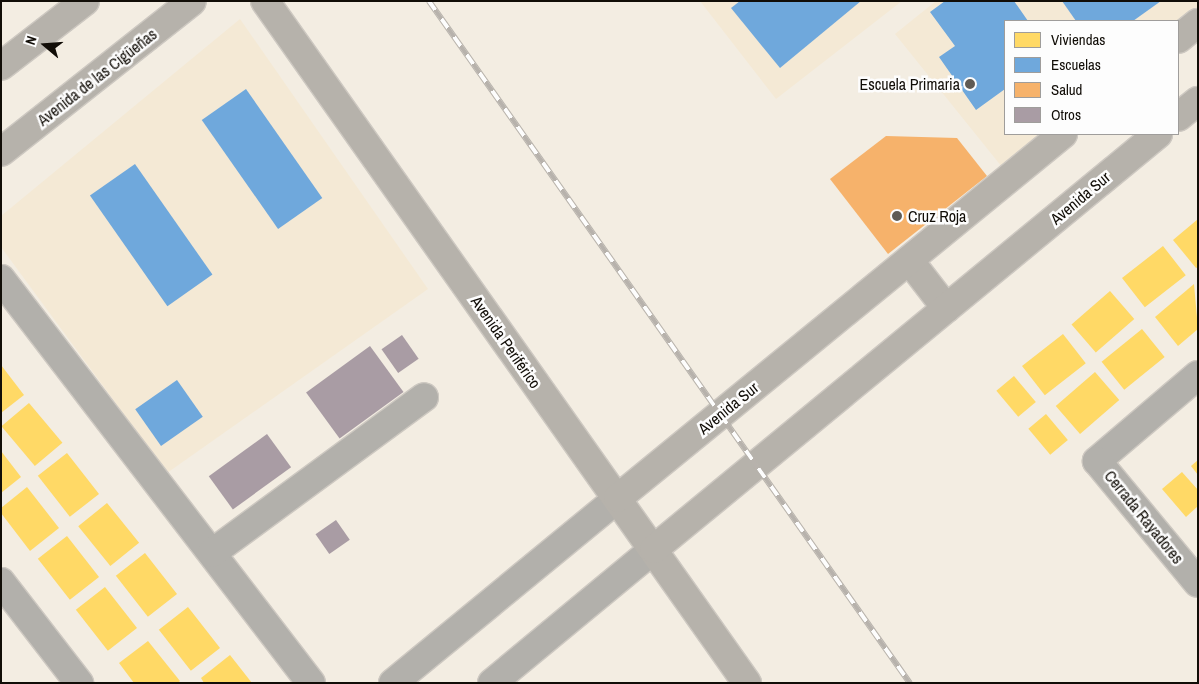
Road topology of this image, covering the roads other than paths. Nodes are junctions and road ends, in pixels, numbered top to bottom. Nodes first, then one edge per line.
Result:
1 (85, 1) edge
2 (192, 1) edge
3 (265, 1) edge
4 (1198, 23) edge
5 (1179, 39) edge
6 (1, 66) edge
7 (1198, 101) edge
8 (1179, 116) edge
9 (1062, 135) edge
10 (1157, 135) edge
11 (1, 152) edge
12 (909, 260) junction
13 (1, 279) edge
14 (946, 308) junction
15 (1198, 375) edge
16 (424, 397) dead end
17 (618, 498) junction
18 (654, 549) junction
19 (212, 553) junction
20 (1, 582) edge
21 (1198, 583) edge
22 (79, 683) edge
23 (311, 683) edge
24 (393, 683) edge
25 (492, 683) edge
26 (747, 683) edge

1 - 6 main road
2 - 11 main road, Avenida de las Cigüeñas
3 - 17 main road, Avenida Periférico
4 - 5 main road
7 - 8 main road
9 - 12 main road, Avenida Sur
10 - 14 main road, Avenida Sur
12 - 14 main road
12 - 17 main road, Avenida Sur
13 - 19 street
14 - 18 main road, Avenida Sur
15 - 21 street, Cerrada Rayadores
16 - 19 street
17 - 18 main road, Avenida Periférico
17 - 24 street, Avenida Sur
18 - 25 street, Avenida Sur
18 - 26 main road, Avenida Periférico
19 - 23 street
20 - 22 street

